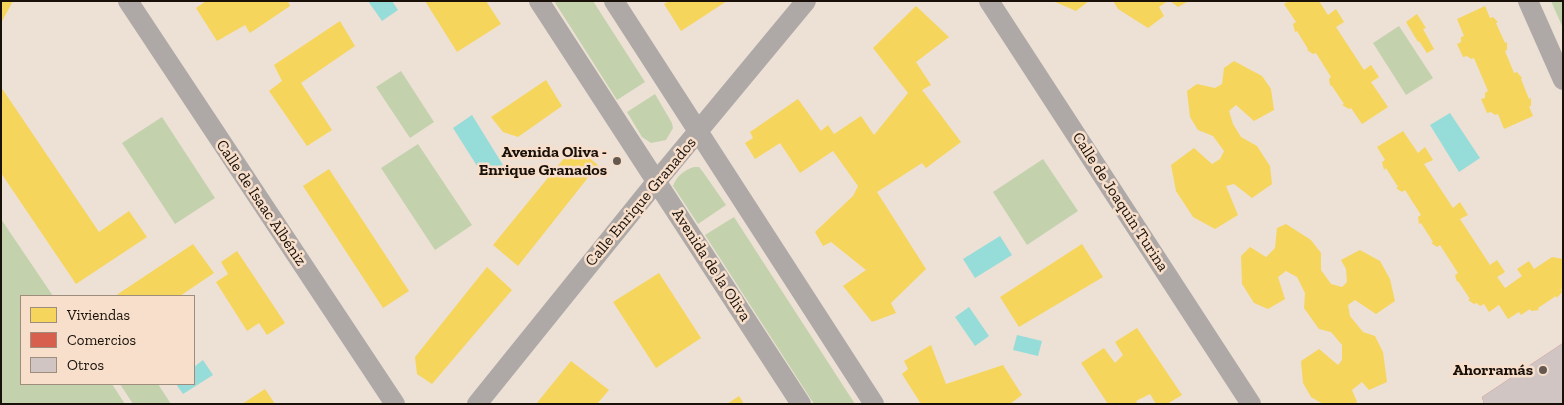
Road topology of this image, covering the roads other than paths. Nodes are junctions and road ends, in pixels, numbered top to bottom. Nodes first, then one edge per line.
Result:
1 (128, 1) edge
2 (538, 1) edge
3 (614, 1) edge
4 (806, 1) edge
5 (989, 1) edge
6 (1528, 1) edge
7 (1563, 80) edge
8 (699, 132) junction
9 (656, 182) junction
10 (395, 404) edge
11 (477, 404) edge
12 (801, 404) edge
13 (874, 404) edge
14 (1251, 404) edge

1 - 10 street, Calle de Isaac Albéniz
2 - 9 street, Avenida de la Oliva
3 - 8 street
4 - 8 street, Calle Enrique Granados
5 - 14 street, Calle de Joaquín Turina
6 - 7 street
8 - 9 street, Calle Enrique Granados
8 - 13 street
9 - 11 street, Calle Enrique Granados
9 - 12 street, Avenida de la Oliva

